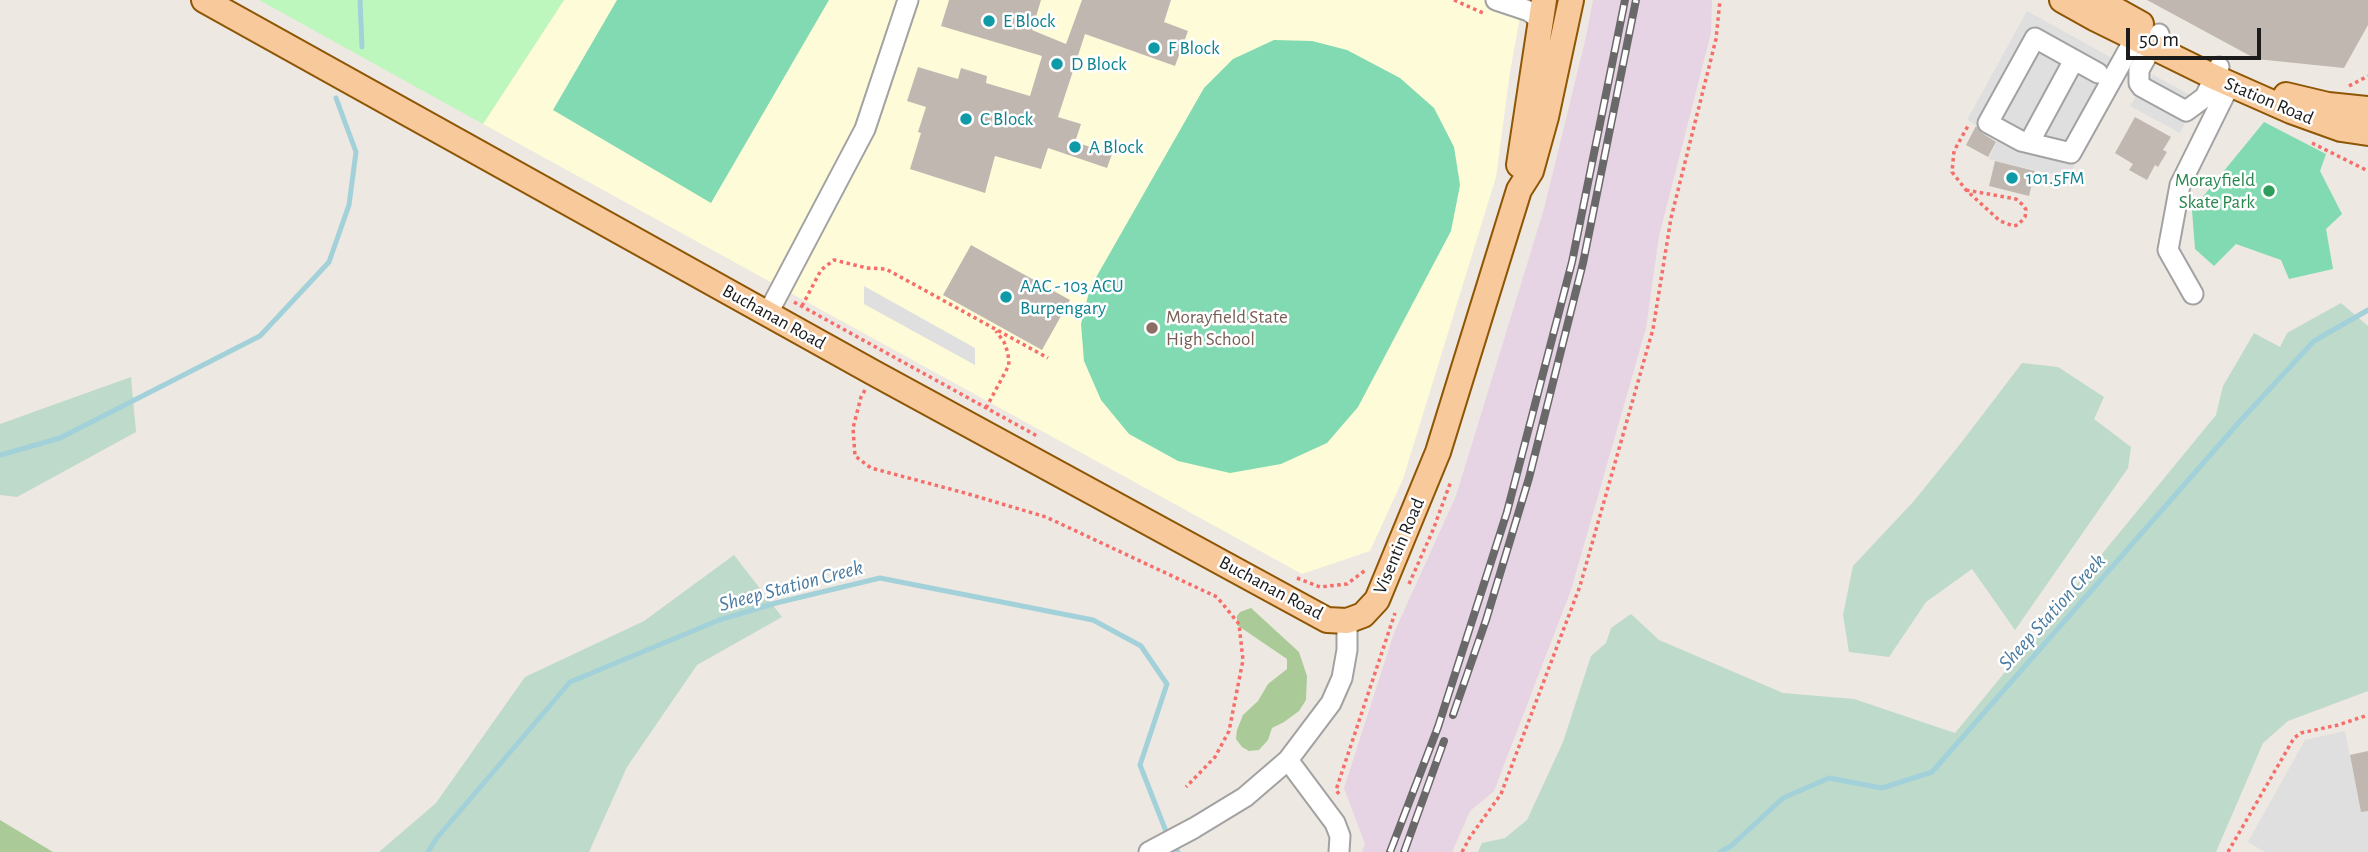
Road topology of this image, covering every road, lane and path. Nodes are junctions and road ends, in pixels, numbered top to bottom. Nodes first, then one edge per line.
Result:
1 (204, 0) edge
2 (908, 0) edge
3 (1454, 0) edge
4 (1571, 0) edge
5 (1720, 0) edge
6 (2062, 0) edge
7 (2098, 0) edge
8 (1493, 8) edge
9 (1542, 11) edge
10 (2148, 39) junction
11 (2074, 60) junction
12 (2098, 74) dead end
13 (2221, 76) junction
14 (2368, 76) edge
15 (2347, 87) dead end
16 (2368, 109) edge
17 (1988, 123) junction
18 (2368, 133) edge
19 (2309, 141) dead end
20 (2029, 143) junction
21 (2368, 171) edge
22 (1520, 190) junction
23 (1966, 190) junction
24 (2193, 294) dead end
25 (773, 303) junction
26 (802, 306) junction
27 (994, 328) junction
28 (1048, 358) dead end
29 (874, 373) junction
30 (986, 408) junction
31 (1047, 441) dead end
32 (1369, 568) dead end
33 (1291, 576) dead end
34 (1348, 621) junction
35 (2368, 715) edge
36 (1288, 760) junction
37 (1186, 787) dead end
38 (1152, 851) edge
39 (1339, 852) edge
40 (1462, 852) edge
41 (2228, 852) edge

1 - 25 main road, Buchanan Road
2 - 25 street
3 - 8 path
4 - 22 main road, Visentin Road
5 - 40 path
6 - 10 main road, Station Road
7 - 10 main road, Station Road
8 - 9 street
9 - 22 main road, Visentin Road
10 - 13 main road, Station Road
10 - 13 street
10 - 20 street
11 - 12 street
11 - 17 street
11 - 20 street
13 - 16 main road, Station Road
13 - 18 main road, Station Road
13 - 24 street
14 - 15 path
17 - 20 street
17 - 23 path
19 - 21 path
22 - 34 main road, Visentin Road
23 - 23 path
25 - 26 path
25 - 29 main road, Buchanan Road
26 - 27 path
26 - 30 path
27 - 28 path
27 - 30 path
29 - 34 main road, Buchanan Road
29 - 37 path
30 - 31 path
32 - 33 path
34 - 36 street
35 - 41 path
36 - 38 street
36 - 39 street

